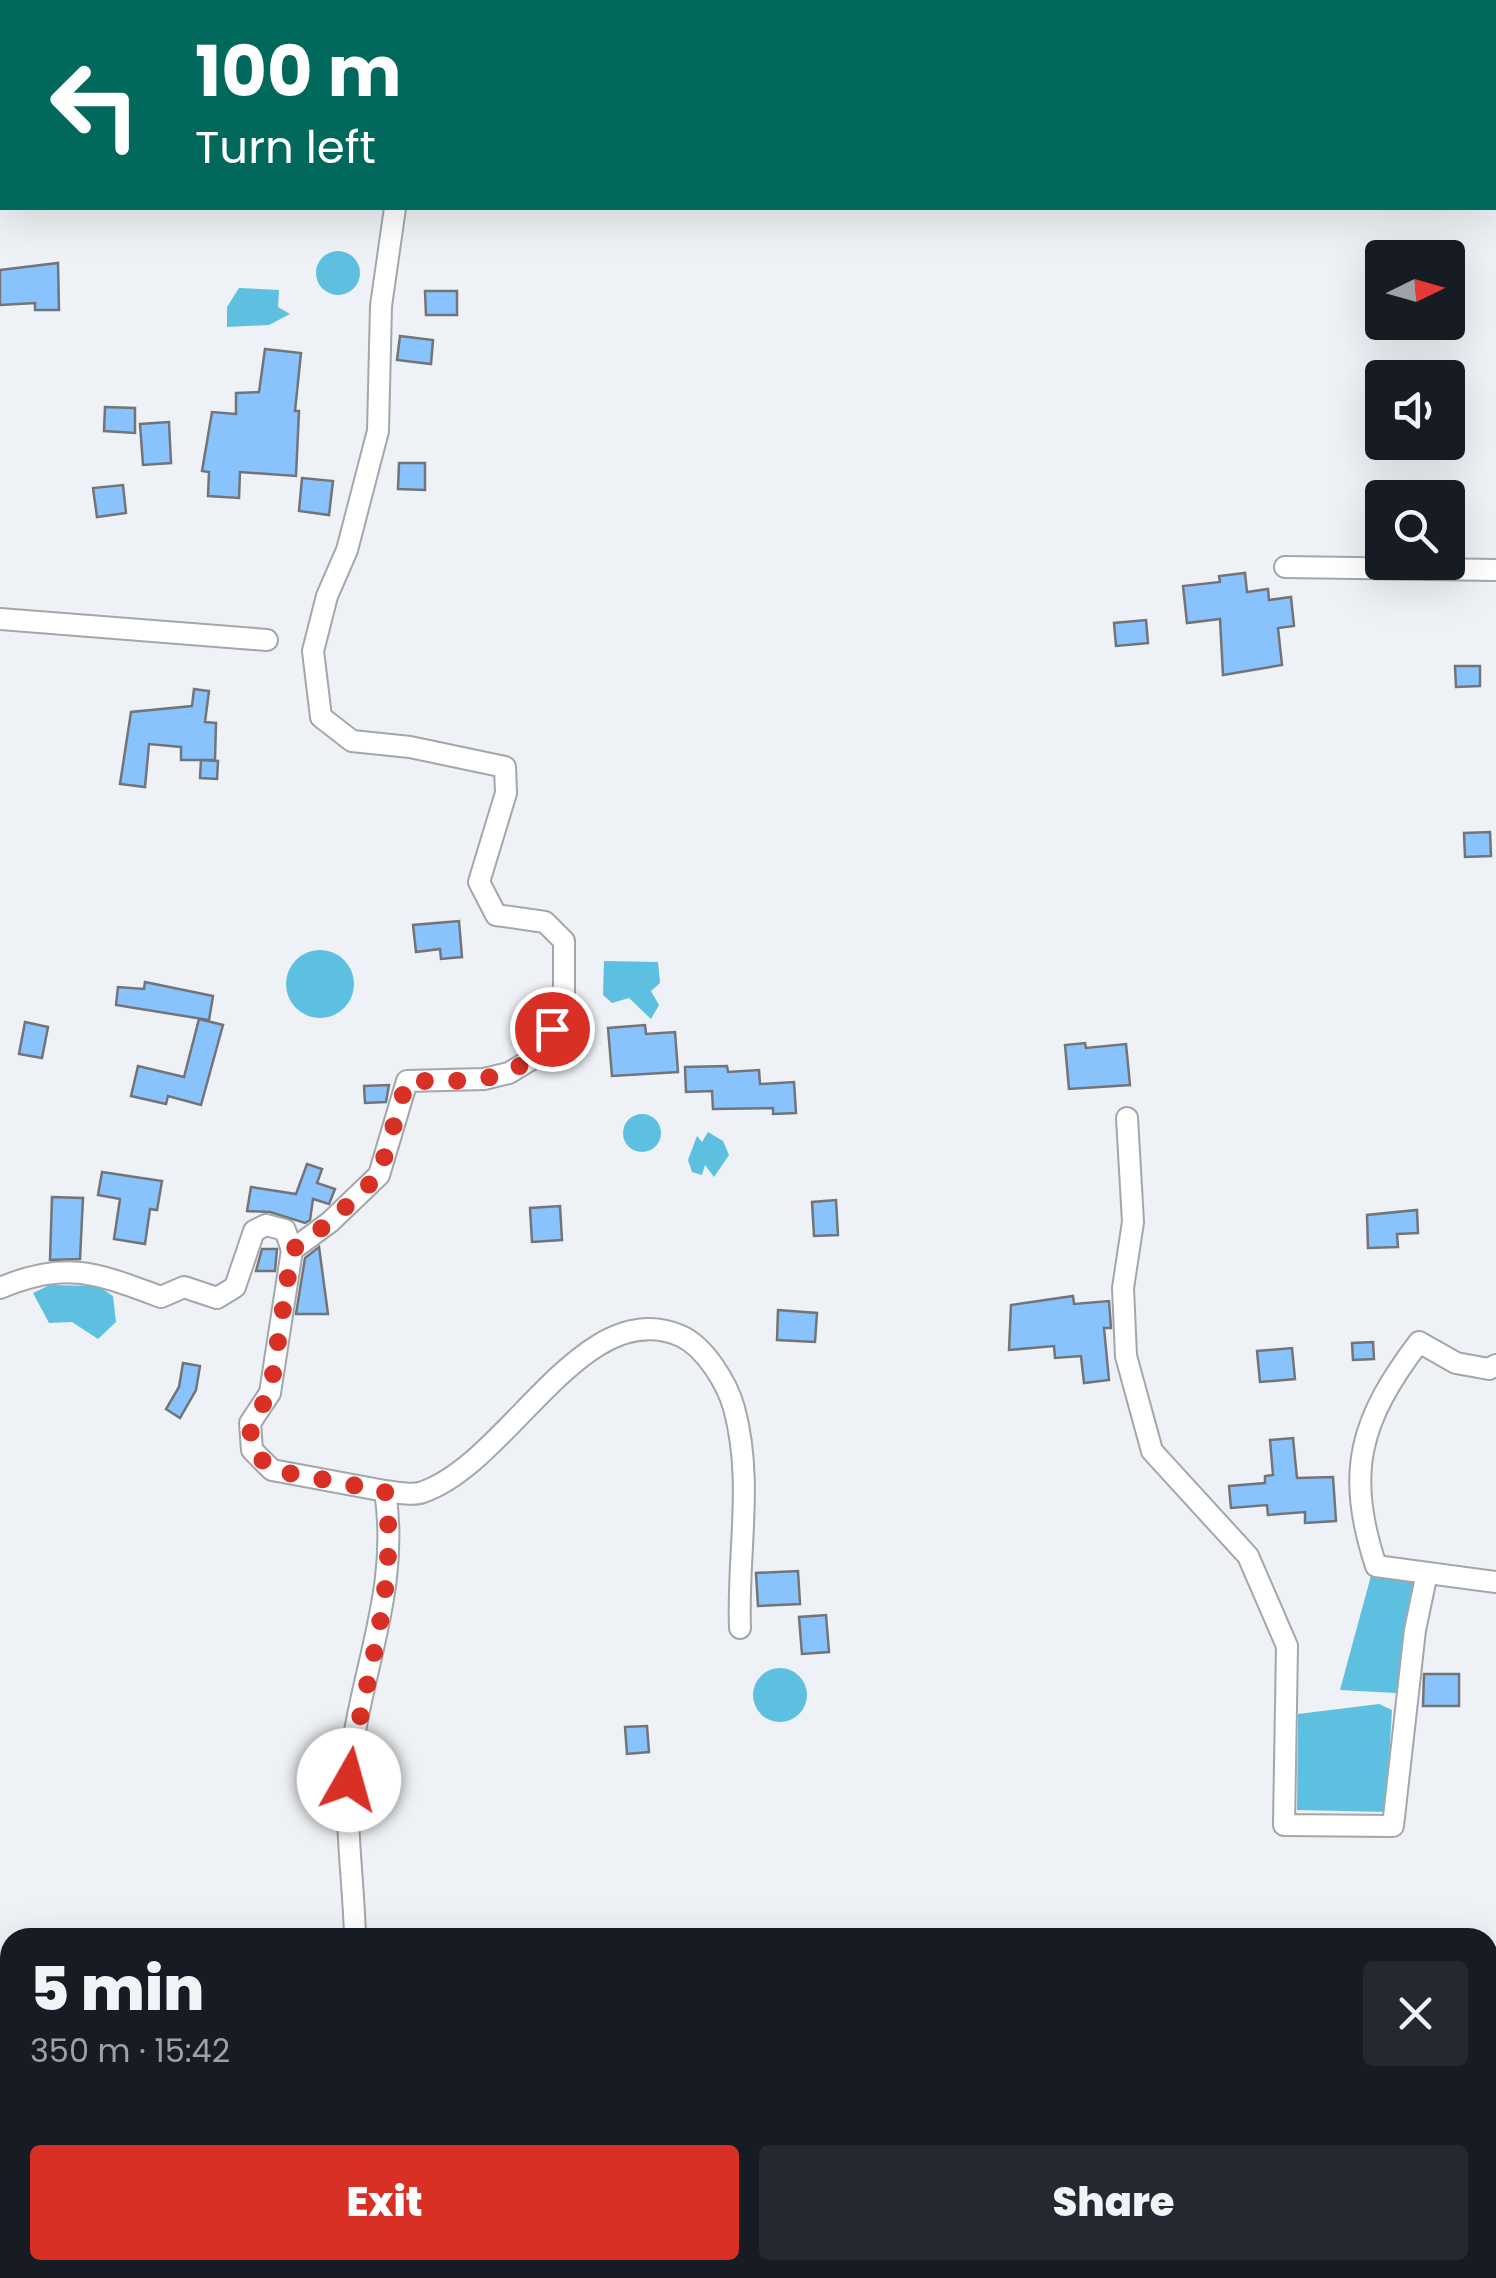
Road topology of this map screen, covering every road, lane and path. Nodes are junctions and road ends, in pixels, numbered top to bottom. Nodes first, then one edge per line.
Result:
1 (395, 210) edge
2 (1285, 567) dead end
3 (1496, 570) edge
4 (0, 618) edge
5 (266, 640) dead end
6 (1127, 1118) dead end
7 (292, 1250) junction
8 (0, 1288) edge
9 (1496, 1366) edge
10 (385, 1491) junction
11 (1427, 1573) junction
12 (1496, 1582) edge
13 (740, 1628) dead end
14 (356, 1928) edge

1 - 7 street
2 - 3 street
4 - 5 street
6 - 11 street
7 - 8 street
7 - 10 street
9 - 11 street
10 - 13 street
10 - 14 street
11 - 12 street

